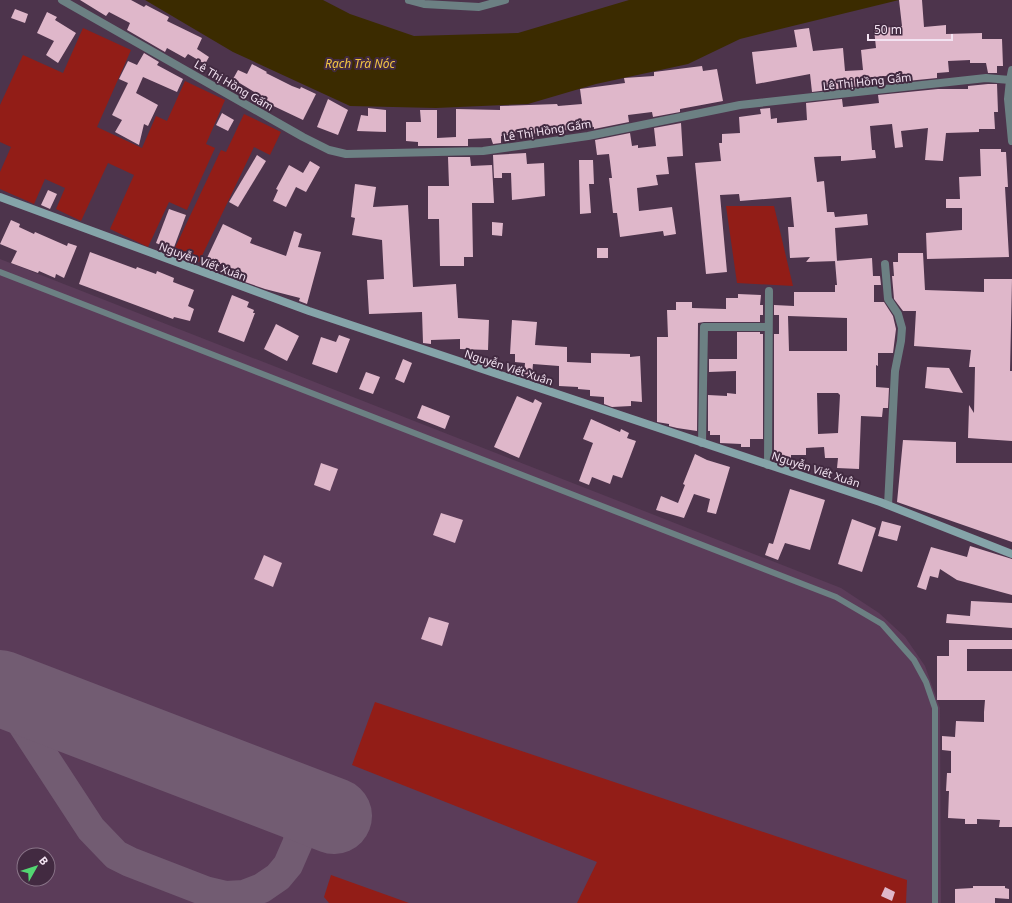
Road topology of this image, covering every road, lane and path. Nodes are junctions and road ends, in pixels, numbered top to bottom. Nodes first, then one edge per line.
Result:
1 (62, 0) edge
2 (409, 0) edge
3 (505, 0) edge
4 (1012, 70) edge
5 (1010, 80) junction
6 (1012, 140) edge
7 (0, 198) edge
8 (885, 264) dead end
9 (0, 272) edge
10 (769, 291) dead end
11 (768, 327) junction
12 (702, 443) junction
13 (768, 465) junction
14 (888, 505) junction
15 (1012, 554) edge
16 (935, 903) edge

1 - 5 street, Lê Thị Hồng Gấm
2 - 3 street
4 - 5 street
5 - 6 street
7 - 12 street, Nguyễn Viết Xuân
8 - 14 street
9 - 16 lane
10 - 11 street
11 - 12 street
11 - 13 street
12 - 13 street, Nguyễn Viết Xuân
13 - 14 street, Nguyễn Viết Xuân
14 - 15 street, Nguyễn Viết Xuân

